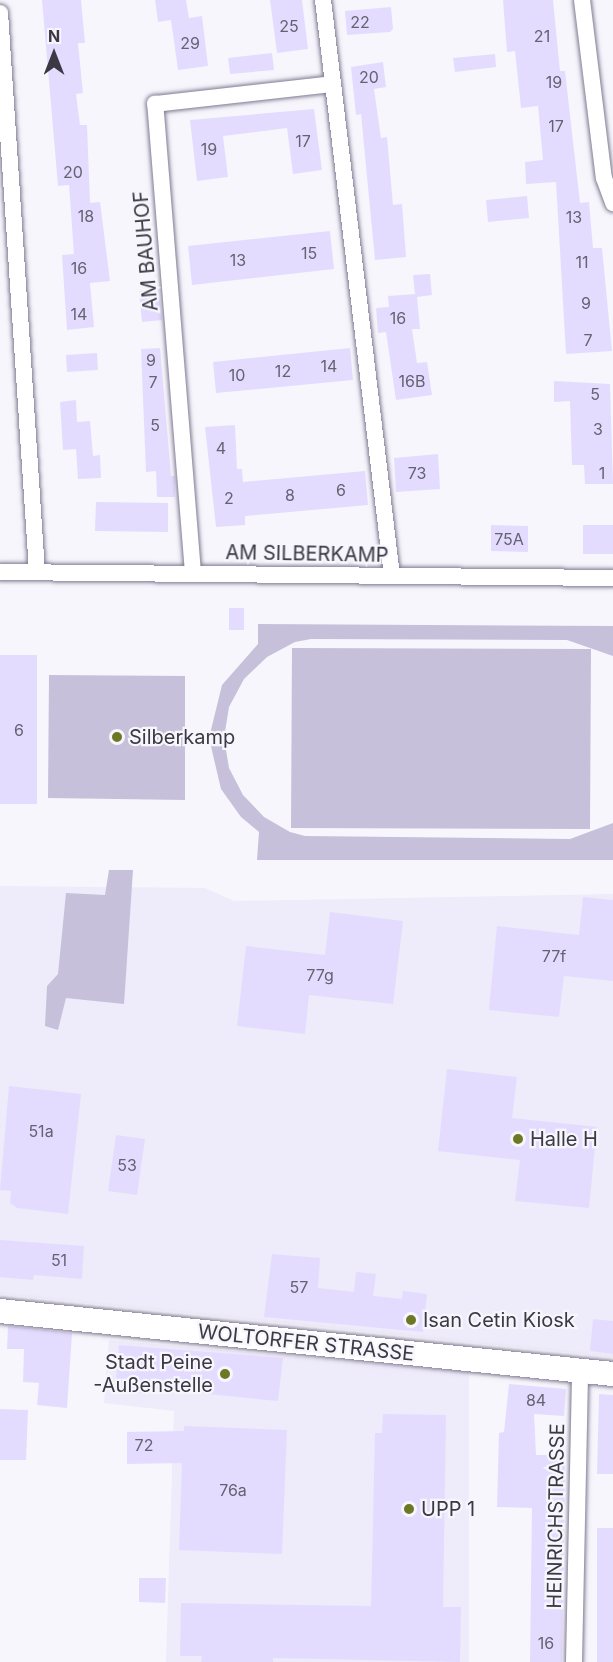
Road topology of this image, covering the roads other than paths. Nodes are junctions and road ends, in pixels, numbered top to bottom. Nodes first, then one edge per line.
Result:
1 (322, 0) edge
2 (582, 0) edge
3 (0, 13) edge
4 (333, 84) junction
5 (613, 203) edge
6 (37, 571) junction
7 (0, 573) edge
8 (193, 573) junction
9 (392, 576) junction
10 (613, 578) edge
11 (0, 1311) edge
12 (580, 1370) junction
13 (613, 1374) edge
14 (574, 1662) edge

1 - 4 street
2 - 5 street
3 - 6 street
4 - 8 street, AM BAUHOF
4 - 9 street
6 - 7 street, AM SILBERKAMP
6 - 8 street, AM SILBERKAMP
8 - 9 street, AM SILBERKAMP
9 - 10 street, AM SILBERKAMP
11 - 12 street, WOLTORFER STRASSE
12 - 13 street, WOLTORFER STRASSE
12 - 14 street, HEINRICHSTRASSE

